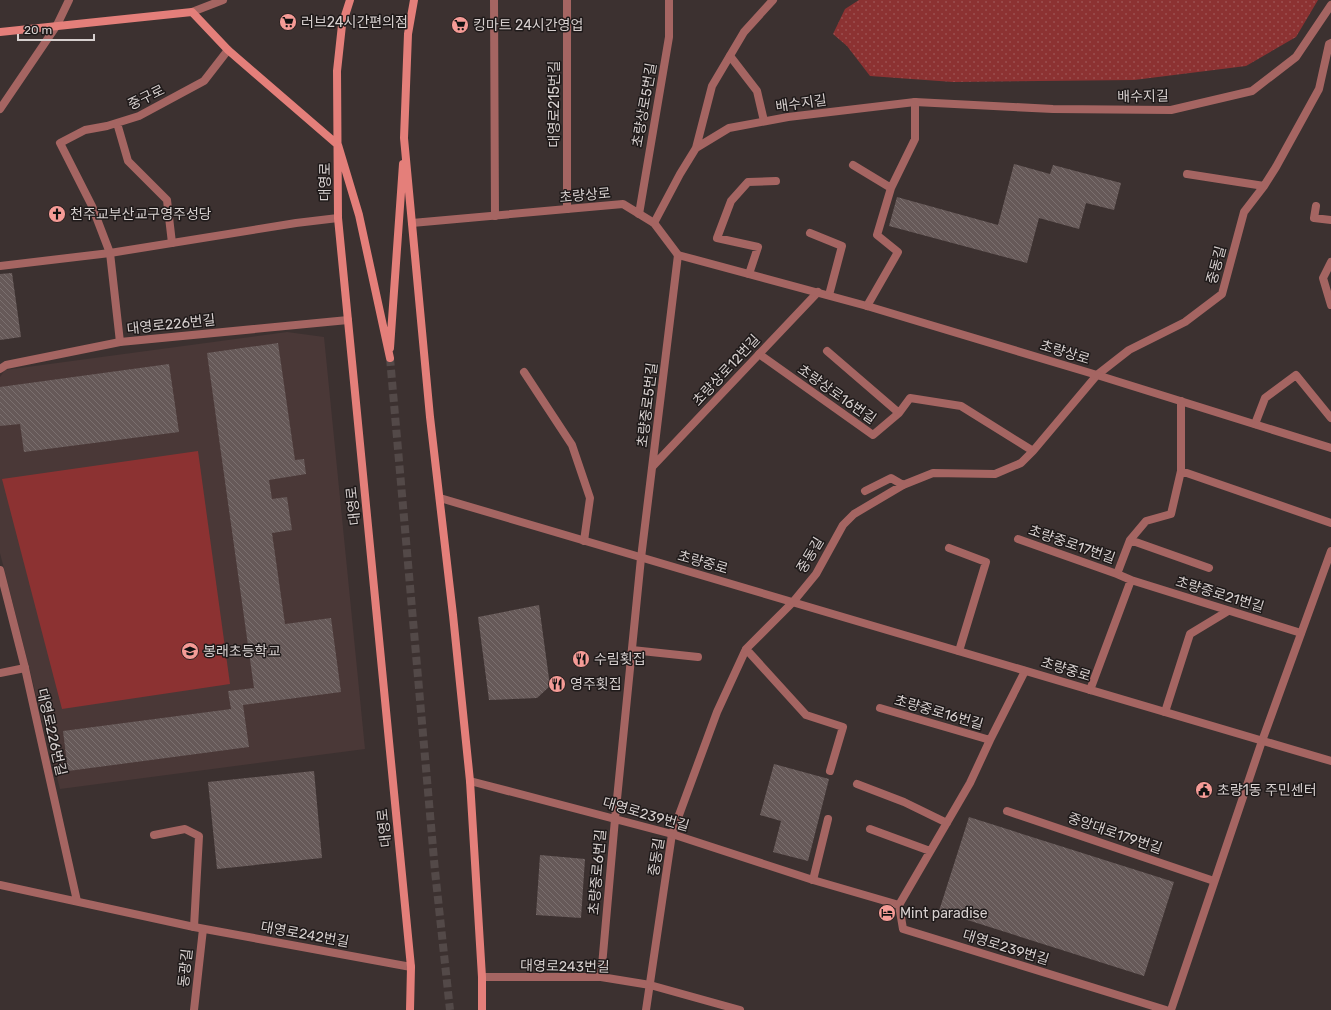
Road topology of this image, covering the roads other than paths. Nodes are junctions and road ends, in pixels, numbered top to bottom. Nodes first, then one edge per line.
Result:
1 (69, 0) edge
2 (222, 0) edge
3 (350, 0) edge
4 (414, 0) edge
5 (494, 0) edge
6 (567, 0) edge
7 (669, 0) edge
8 (773, 0) edge
9 (1331, 5) edge
10 (192, 12) junction
11 (57, 25) junction
12 (0, 32) edge
13 (1331, 43) edge
14 (228, 50) junction
15 (730, 56) junction
16 (915, 102) junction
17 (0, 109) edge
18 (764, 121) junction
19 (117, 123) junction
20 (404, 138) junction
21 (338, 145) junction
22 (696, 148) junction
23 (854, 166) dead end
24 (1187, 174) dead end
25 (776, 181) dead end
26 (1264, 186) junction
27 (891, 188) junction
28 (1316, 206) dead end
29 (566, 209) junction
30 (640, 214) junction
31 (495, 216) junction
32 (338, 218) junction
33 (1331, 220) edge
34 (412, 223) junction
35 (654, 223) junction
36 (810, 233) dead end
37 (172, 243) junction
38 (110, 253) junction
39 (678, 255) junction
40 (1331, 262) edge
41 (0, 266) edge
42 (749, 274) junction
43 (818, 292) junction
44 (829, 295) junction
45 (1331, 305) edge
46 (867, 306) junction
47 (348, 320) junction
48 (120, 342) junction
49 (827, 351) dead end
50 (759, 354) junction
51 (0, 369) edge
52 (524, 372) dead end
53 (1097, 375) junction
54 (1181, 401) junction
55 (899, 413) junction
56 (1331, 418) edge
57 (1255, 424) junction
58 (1331, 448) edge
59 (1033, 451) junction
60 (653, 466) junction
61 (1181, 471) junction
62 (903, 485) junction
63 (865, 491) dead end
64 (440, 498) junction
65 (1331, 523) edge
66 (1018, 539) dead end
67 (1130, 540) junction
68 (584, 541) junction
69 (949, 548) dead end
70 (1331, 551) edge
71 (641, 558) junction
72 (1209, 568) dead end
73 (0, 570) edge
74 (1117, 574) junction
75 (1131, 580) junction
76 (3, 596) edge
77 (793, 602) junction
78 (1228, 611) junction
79 (1301, 633) junction
80 (746, 649) junction
81 (632, 650) junction
82 (959, 652) junction
83 (698, 657) dead end
84 (25, 668) junction
85 (1025, 671) junction
86 (0, 674) edge
87 (1090, 690) junction
88 (880, 708) dead end
89 (1165, 712) junction
90 (990, 740) junction
91 (1262, 741) junction
92 (1331, 761) edge
93 (830, 771) dead end
94 (470, 781) junction
95 (858, 784) dead end
96 (1007, 811) dead end
97 (615, 819) junction
98 (828, 819) dead end
99 (947, 823) junction
100 (870, 829) dead end
101 (672, 834) junction
102 (154, 836) dead end
103 (930, 851) junction
104 (813, 880) junction
105 (1214, 880) junction
106 (0, 885) edge
107 (77, 901) junction
108 (899, 905) junction
109 (194, 927) junction
110 (203, 928) junction
111 (411, 967) junction
112 (482, 977) junction
113 (601, 977) junction
114 (650, 985) junction
115 (194, 1010) edge
116 (410, 1010) edge
117 (482, 1010) edge
118 (646, 1010) edge
119 (740, 1010) edge
120 (1166, 1010) edge
121 (1171, 1010) edge

1 - 11 street
2 - 10 street
3 - 21 main road, 대영로
4 - 20 main road
5 - 31 street
6 - 29 street, 대영로215번길
7 - 30 street, 초량상로5번길
8 - 15 street
9 - 16 street, 배수지길
10 - 11 main road
10 - 14 main road
11 - 12 main road
11 - 17 street
13 - 26 street, 중동길
14 - 19 street, 중구로
14 - 21 main road
15 - 18 street
15 - 22 street
16 - 18 street, 배수지길
16 - 27 street
18 - 22 street, 배수지길
19 - 37 street
19 - 38 street, 중구로
20 - 21 main road
20 - 34 main road
21 - 32 main road, 대영로
22 - 35 street
23 - 27 street
24 - 26 street
25 - 42 street
26 - 53 street, 중동길
27 - 46 street
28 - 33 street
29 - 30 street, 초량상로
29 - 31 street, 초량상로
30 - 35 street, 초량상로
31 - 34 street, 초량상로
32 - 37 street
32 - 47 main road, 대영로
34 - 64 main road
35 - 39 street, 초량상로
36 - 44 street
37 - 38 street
38 - 41 street
38 - 48 street
39 - 42 street, 초량상로
39 - 60 street, 초량중로5번길
40 - 45 street
42 - 43 street, 초량상로
43 - 44 street, 초량상로
43 - 50 street, 초량상로12번길
44 - 46 street, 초량상로
46 - 53 street, 초량상로
47 - 48 street, 대영로226번길
47 - 111 main road, 대영로
48 - 51 street, 대영로226번길
49 - 55 street, 초량상로16번길
50 - 55 street, 초량상로16번길
50 - 60 street, 초량상로12번길
52 - 68 street
53 - 54 street, 초량상로
53 - 59 street, 중동길
54 - 57 street, 초량상로
54 - 61 street, 초량중로17번길
55 - 59 street, 초량상로16번길
56 - 57 street
57 - 58 street, 초량상로
59 - 62 street, 중동길
60 - 71 street, 초량중로5번길
61 - 65 street
61 - 67 street, 초량중로17번길
62 - 63 street
62 - 77 street, 중동길
64 - 68 street, 초량중로
64 - 94 main road
66 - 74 street, 초량중로17번길
67 - 72 street, 초량중로17번길
67 - 74 street, 초량중로17번길
68 - 71 street, 초량중로
69 - 82 street
70 - 79 street
71 - 77 street, 초량중로
71 - 81 street, 초량중로6번길
73 - 76 street, 대영로226번길
74 - 75 street, 초량중로17번길
75 - 78 street, 초량중로21번길
75 - 87 street
76 - 84 street, 대영로226번길
77 - 80 street, 중동길
77 - 82 street, 초량중로
78 - 79 street, 초량중로21번길
78 - 89 street
79 - 91 street
80 - 93 street
80 - 101 street, 중동길
81 - 83 street
81 - 97 street, 초량중로6번길
82 - 85 street, 초량중로
84 - 86 street
84 - 107 street, 대영로226번길
85 - 87 street, 초량중로
85 - 90 street, 초량중로16번길
87 - 89 street, 초량중로
88 - 90 street, 초량중로16번길
89 - 91 street, 초량중로
90 - 99 street, 초량중로16번길
91 - 92 street, 초량중로
91 - 105 street
94 - 97 street, 대영로239번길
94 - 112 main road
95 - 99 street
96 - 105 street, 중앙대로179번길
97 - 101 street, 대영로239번길
97 - 113 street, 초량중로6번길
98 - 104 street
99 - 103 street, 초량중로16번길
100 - 103 street
101 - 104 street, 대영로239번길
101 - 114 street, 중동길
102 - 109 street
103 - 108 street, 초량중로16번길
104 - 108 street, 대영로239번길
105 - 121 street
106 - 107 street, 대영로242번길
107 - 109 street, 대영로242번길
108 - 120 street, 대영로239번길
109 - 110 street, 대영로242번길
110 - 111 street, 대영로242번길
110 - 115 street, 동광길
111 - 116 main road, 대영로
112 - 113 street, 대영로243번길
112 - 117 main road
113 - 114 street, 대영로243번길
114 - 118 street, 중동길
114 - 119 street, 대영로243번길

